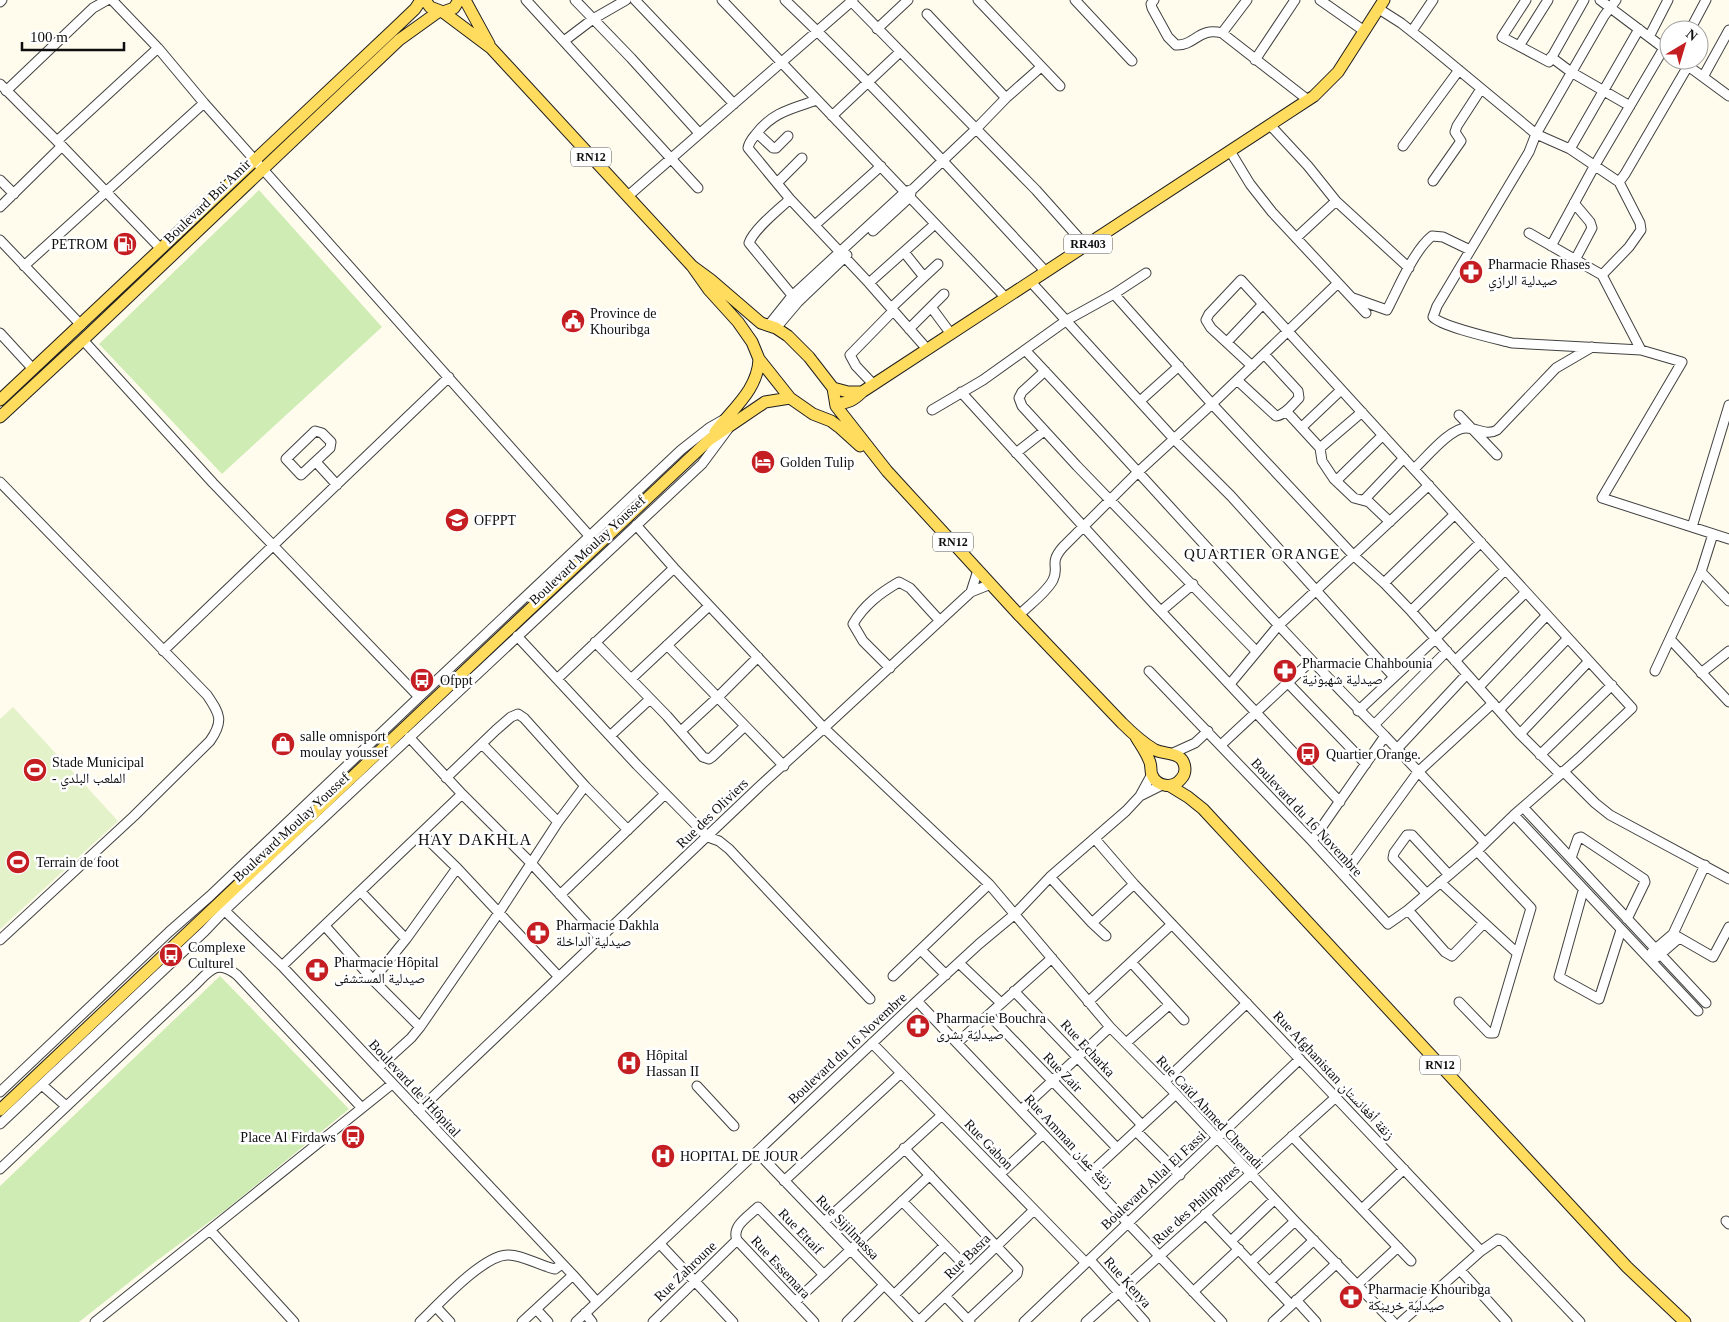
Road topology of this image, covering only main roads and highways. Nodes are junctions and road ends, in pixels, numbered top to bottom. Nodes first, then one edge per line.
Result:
1 (421, 0) edge
2 (425, 0) edge
3 (459, 0) edge
4 (465, 0) edge
5 (1380, 3) edge
6 (440, 12) junction
7 (491, 48) junction
8 (1311, 98) junction
9 (692, 266) junction
10 (770, 326) junction
11 (752, 342) junction
12 (759, 359) junction
13 (833, 388) junction
14 (862, 392) junction
15 (790, 398) junction
16 (0, 400) edge
17 (836, 405) junction
18 (820, 416) junction
19 (0, 417) edge
20 (727, 423) junction
21 (887, 471) junction
22 (1136, 736) junction
23 (1168, 753) junction
24 (1184, 769) junction
25 (1152, 771) junction
26 (1166, 785) junction
27 (1198, 804) junction
28 (0, 1110) edge
29 (1685, 1322) edge

1 - 16 main road, Boulevard Bni Amir
2 - 6 main road, RN12
3 - 6 main road, Boulevard Bni Amir
4 - 7 main road, RN12
5 - 8 main road, RR403
5 - 8 main road, RR403
6 - 7 main road, RN12
6 - 19 main road, Boulevard Bni Amir
7 - 9 main road, RN12
8 - 14 main road, RR403
9 - 10 main road, RN12
9 - 11 main road, RN12
10 - 11 main road
10 - 13 main road, RN12
11 - 12 main road, RN12
12 - 15 main road, RN12
12 - 20 main road
13 - 14 main road
13 - 17 main road, RN12
14 - 17 main road, RR403
15 - 18 main road, RN12
15 - 20 main road
17 - 18 main road
17 - 21 main road, RN12
18 - 21 main road, RN12
20 - 28 main road, Boulevard Moulay Youssef
21 - 22 main road, RN12
22 - 23 main road, RN12
22 - 25 main road, RN12
23 - 24 main road, RN12
23 - 25 main road
24 - 26 main road
24 - 27 main road, RN12
25 - 26 main road, RN12
26 - 27 main road, RN12
27 - 29 main road, RN12

